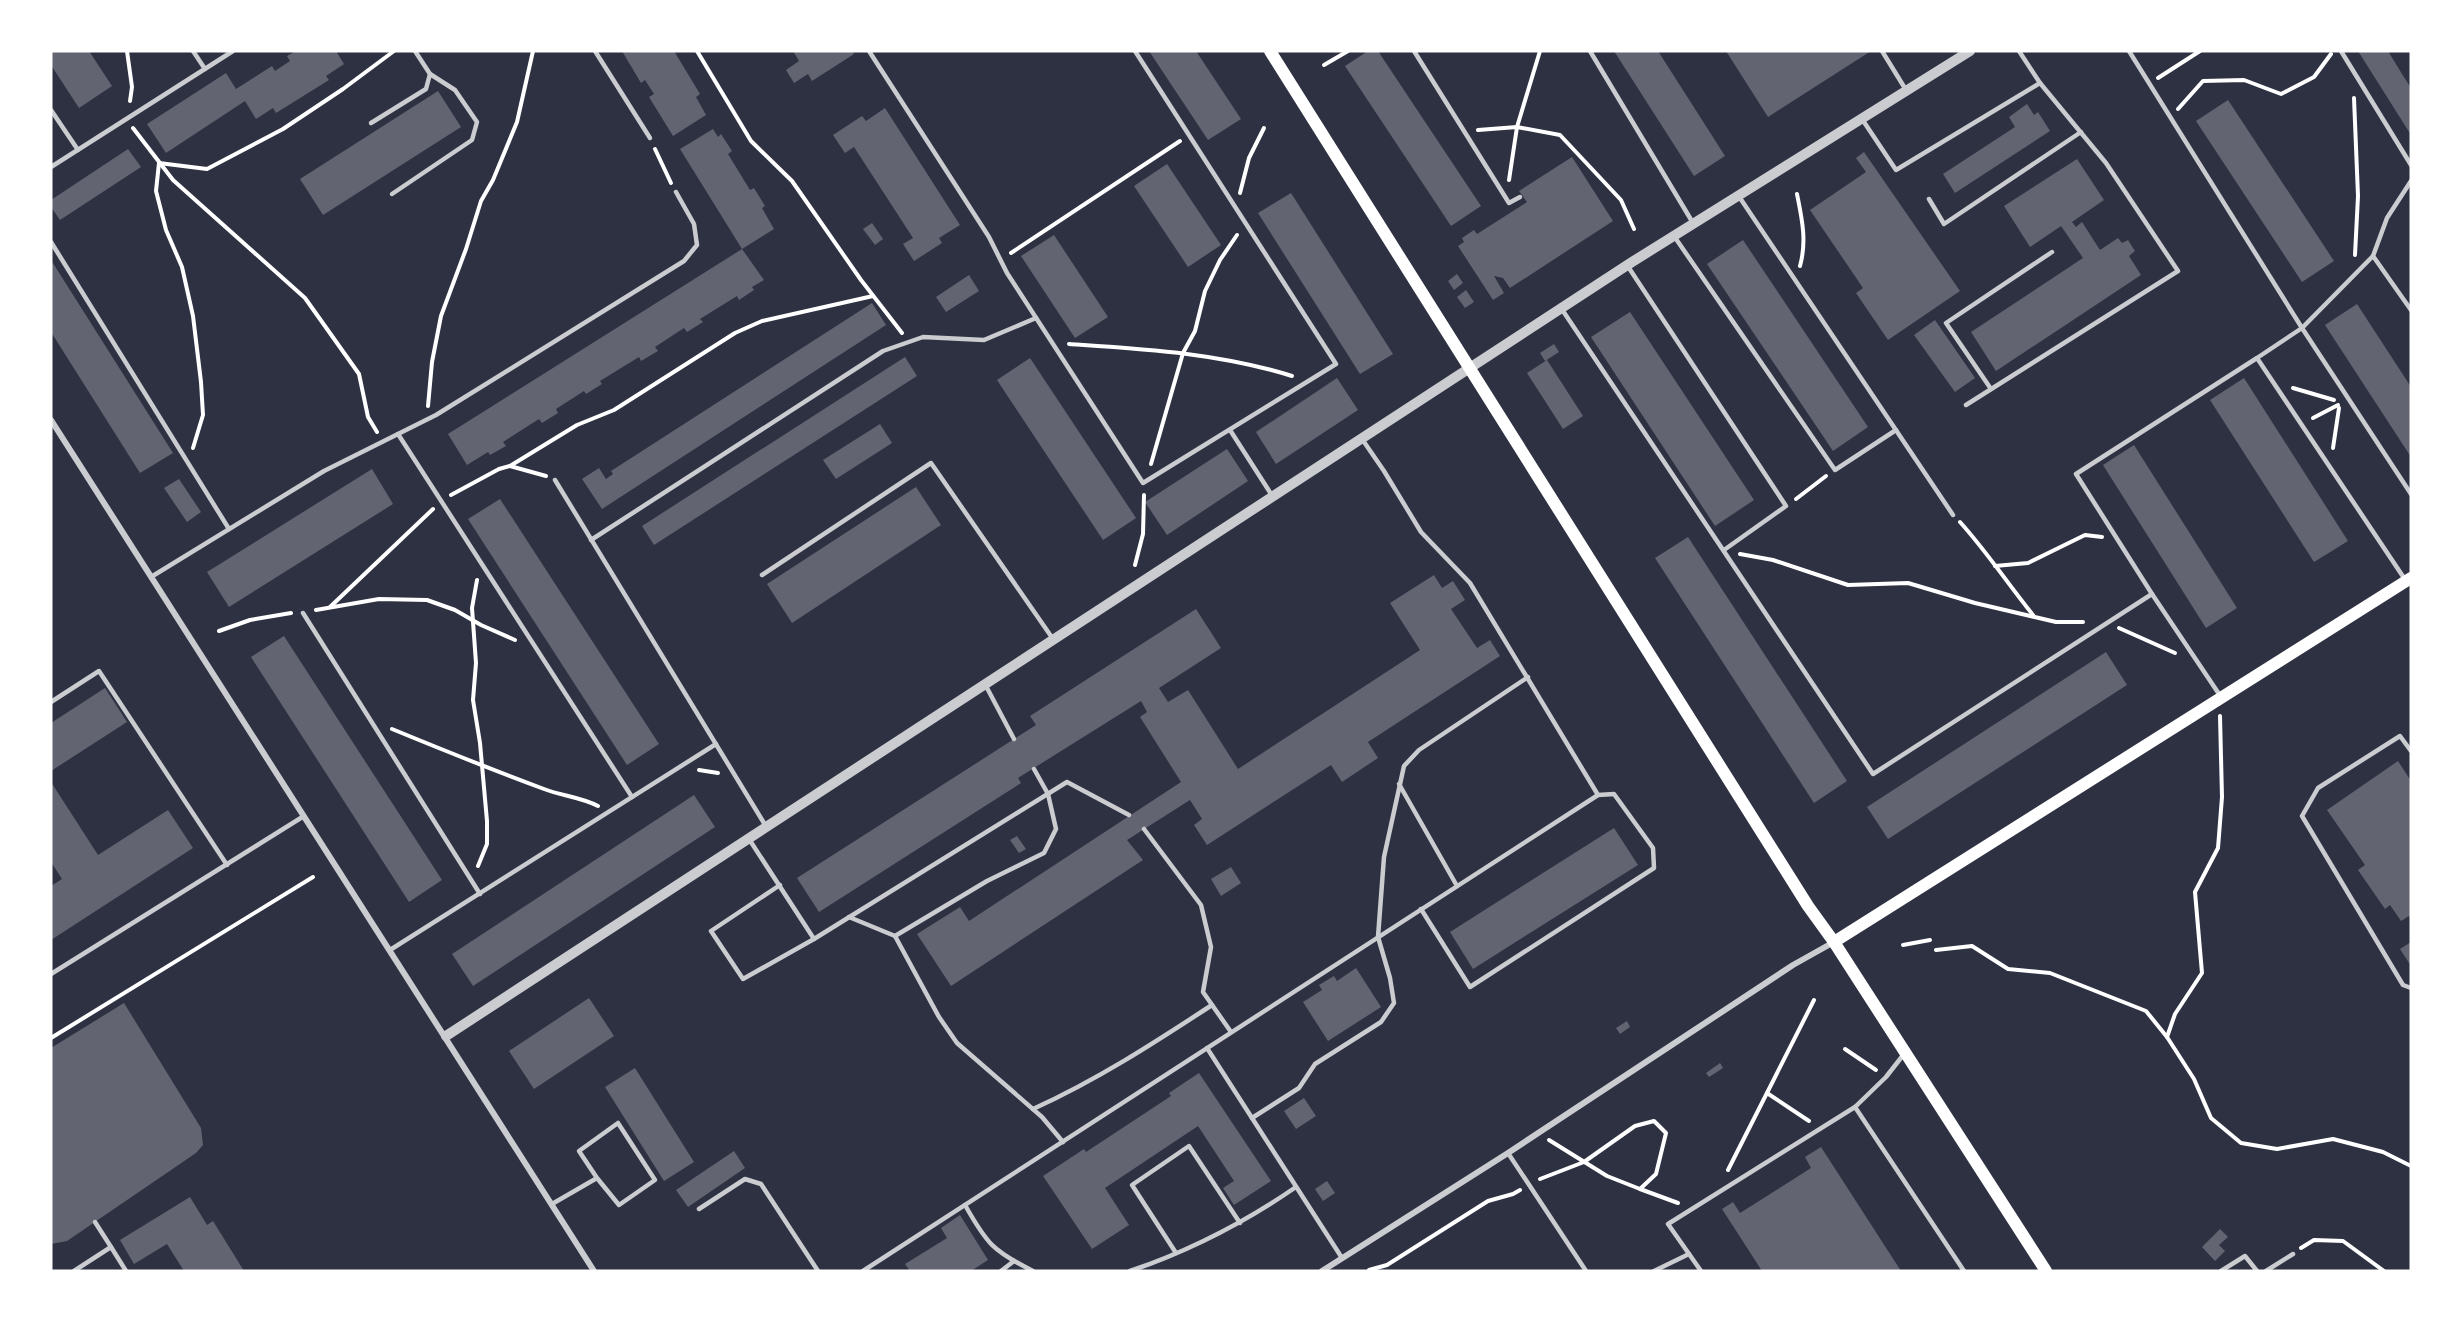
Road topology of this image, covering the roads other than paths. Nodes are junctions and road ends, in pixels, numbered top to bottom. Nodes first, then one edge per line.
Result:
1 (193, 51) edge
2 (233, 51) edge
3 (415, 51) edge
4 (595, 51) edge
5 (869, 51) edge
6 (1135, 51) edge
7 (1270, 51) edge
8 (1414, 51) edge
9 (1590, 51) edge
10 (1882, 51) edge
11 (1970, 51) edge
12 (2019, 51) edge
13 (2129, 51) edge
14 (2342, 51) edge
15 (205, 69) junction
16 (430, 74) junction
17 (2040, 83) junction
18 (1906, 91) junction
19 (51, 110) edge
20 (1862, 119) junction
21 (371, 123) dead end
22 (2081, 132) junction
23 (650, 138) road end
24 (78, 150) junction
25 (2411, 165) edge
26 (51, 167) edge
27 (2411, 181) edge
28 (676, 192) road end
29 (392, 194) dead end
30 (1738, 195) junction
31 (1520, 197) dead end
32 (1929, 199) dead end
33 (1693, 223) junction
34 (1674, 236) junction
35 (51, 242) edge
36 (2052, 252) dead end
37 (2373, 256) junction
38 (1627, 265) junction
39 (1562, 308) junction
40 (2411, 310) edge
41 (1036, 318) junction
42 (2302, 328) junction
43 (2257, 358) junction
44 (1469, 369) junction
45 (1991, 389) junction
46 (1966, 405) dead end
47 (51, 420) edge
48 (1230, 430) junction
49 (1896, 430) junction
50 (398, 434) junction
51 (1362, 439) junction
52 (555, 480) road end
53 (2411, 494) edge
54 (1273, 497) junction
55 (1953, 515) road end
56 (229, 529) junction
57 (591, 540) junction
58 (1724, 550) junction
59 (762, 575) dead end
60 (151, 577) junction
61 (2409, 579) edge
62 (2152, 594) junction
63 (303, 613) road end
64 (1054, 641) junction
65 (1528, 677) junction
66 (986, 685) junction
67 (2222, 698) junction
68 (51, 702) edge
69 (1014, 739) dead end
70 (716, 744) junction
71 (2411, 751) edge
72 (1034, 769) dead end
73 (1399, 784) junction
74 (1048, 794) junction
75 (1598, 795) junction
76 (632, 797) junction
77 (1129, 815) dead end
78 (304, 816) junction
79 (767, 828) junction
80 (1144, 829) dead end
81 (749, 839) junction
82 (227, 865) junction
83 (780, 885) junction
84 (1457, 886) junction
85 (480, 894) junction
86 (1421, 909) junction
87 (849, 917) junction
88 (895, 936) junction
89 (1378, 937) junction
90 (814, 939) junction
91 (1834, 942) junction
92 (390, 950) junction
93 (51, 974) edge
94 (2411, 988) edge
95 (1212, 1005) junction
96 (1231, 1032) junction
97 (446, 1036) junction
98 (1207, 1048) junction
99 (1905, 1053) junction
100 (1855, 1107) junction
101 (1033, 1109) junction
102 (1252, 1118) junction
103 (1063, 1142) junction
104 (1508, 1153) junction
105 (597, 1178) junction
106 (1296, 1187) junction
107 (552, 1204) junction
108 (965, 1205) junction
109 (699, 1209) dead end
110 (95, 1222) dead end
111 (1240, 1223) junction
112 (111, 1247) junction
113 (1176, 1253) junction
114 (1689, 1254) junction
115 (2293, 1254) road end
116 (1342, 1258) junction
117 (1014, 1261) junction
118 (74, 1271) edge
119 (126, 1271) edge
120 (594, 1271) edge
121 (818, 1271) edge
122 (863, 1271) edge
123 (1001, 1271) edge
124 (1033, 1271) edge
125 (1130, 1271) edge
126 (1322, 1271) edge
127 (1586, 1271) edge
128 (1654, 1271) edge
129 (1701, 1271) edge
130 (1964, 1271) edge
131 (2046, 1271) edge
132 (2221, 1271) edge
133 (2257, 1271) edge
134 (2266, 1271) edge

1 - 15 lane
2 - 15 lane
3 - 16 lane
4 - 23 lane
5 - 41 lane
6 - 48 lane
7 - 44 main road
8 - 31 lane
9 - 33 lane
10 - 18 lane
11 - 18 street
12 - 17 lane
13 - 42 lane
14 - 25 lane
15 - 24 lane
16 - 21 lane
16 - 29 lane
17 - 20 lane
17 - 22 lane
18 - 20 street
19 - 24 lane
20 - 30 street
22 - 32 lane
22 - 45 lane
24 - 26 lane
27 - 37 lane
28 - 50 lane
30 - 33 street
30 - 49 lane
33 - 34 street
34 - 38 street
34 - 49 lane
35 - 56 lane
36 - 45 lane
37 - 40 lane
37 - 42 lane
38 - 39 street
38 - 58 lane
39 - 44 street
39 - 58 lane
41 - 48 lane
41 - 57 lane
42 - 43 lane
42 - 53 lane
43 - 61 lane
43 - 62 lane
44 - 51 street
44 - 91 main road
45 - 46 lane
47 - 60 street
48 - 54 lane
49 - 55 lane
50 - 56 lane
50 - 76 lane
51 - 54 street
51 - 65 lane
52 - 57 lane
54 - 64 street
56 - 60 lane
57 - 70 lane
58 - 62 lane
59 - 64 lane
60 - 78 street
61 - 67 main road
62 - 67 lane
63 - 85 lane
64 - 66 street
65 - 73 lane
65 - 75 lane
66 - 69 lane
66 - 79 street
67 - 91 main road
68 - 82 lane
70 - 76 lane
70 - 79 lane
71 - 94 lane
72 - 74 lane
73 - 84 lane
73 - 89 lane
74 - 77 lane
74 - 87 lane
74 - 88 lane
75 - 84 lane
75 - 86 lane
76 - 85 lane
78 - 82 lane
78 - 92 street
79 - 81 street
80 - 95 lane
81 - 83 lane
81 - 97 street
82 - 93 lane
83 - 90 lane
83 - 90 lane
84 - 86 lane
85 - 92 lane
86 - 89 lane
87 - 88 lane
87 - 90 lane
88 - 101 lane
89 - 96 lane
89 - 102 lane
91 - 99 main road
91 - 104 street
92 - 97 street
95 - 96 lane
95 - 101 lane
96 - 98 lane
97 - 107 street
98 - 102 lane
98 - 103 lane
99 - 100 lane
99 - 131 main road
100 - 114 lane
100 - 130 lane
101 - 103 lane
102 - 106 lane
103 - 108 lane
104 - 116 street
104 - 127 lane
105 - 105 lane
105 - 107 lane
106 - 111 lane
106 - 116 lane
107 - 120 street
108 - 117 lane
108 - 122 lane
109 - 121 lane
110 - 112 lane
111 - 113 lane
111 - 113 lane
112 - 118 lane
112 - 119 lane
113 - 125 lane
114 - 128 lane
114 - 129 lane
115 - 134 lane
116 - 126 street
117 - 123 lane
117 - 124 lane
132 - 133 lane

